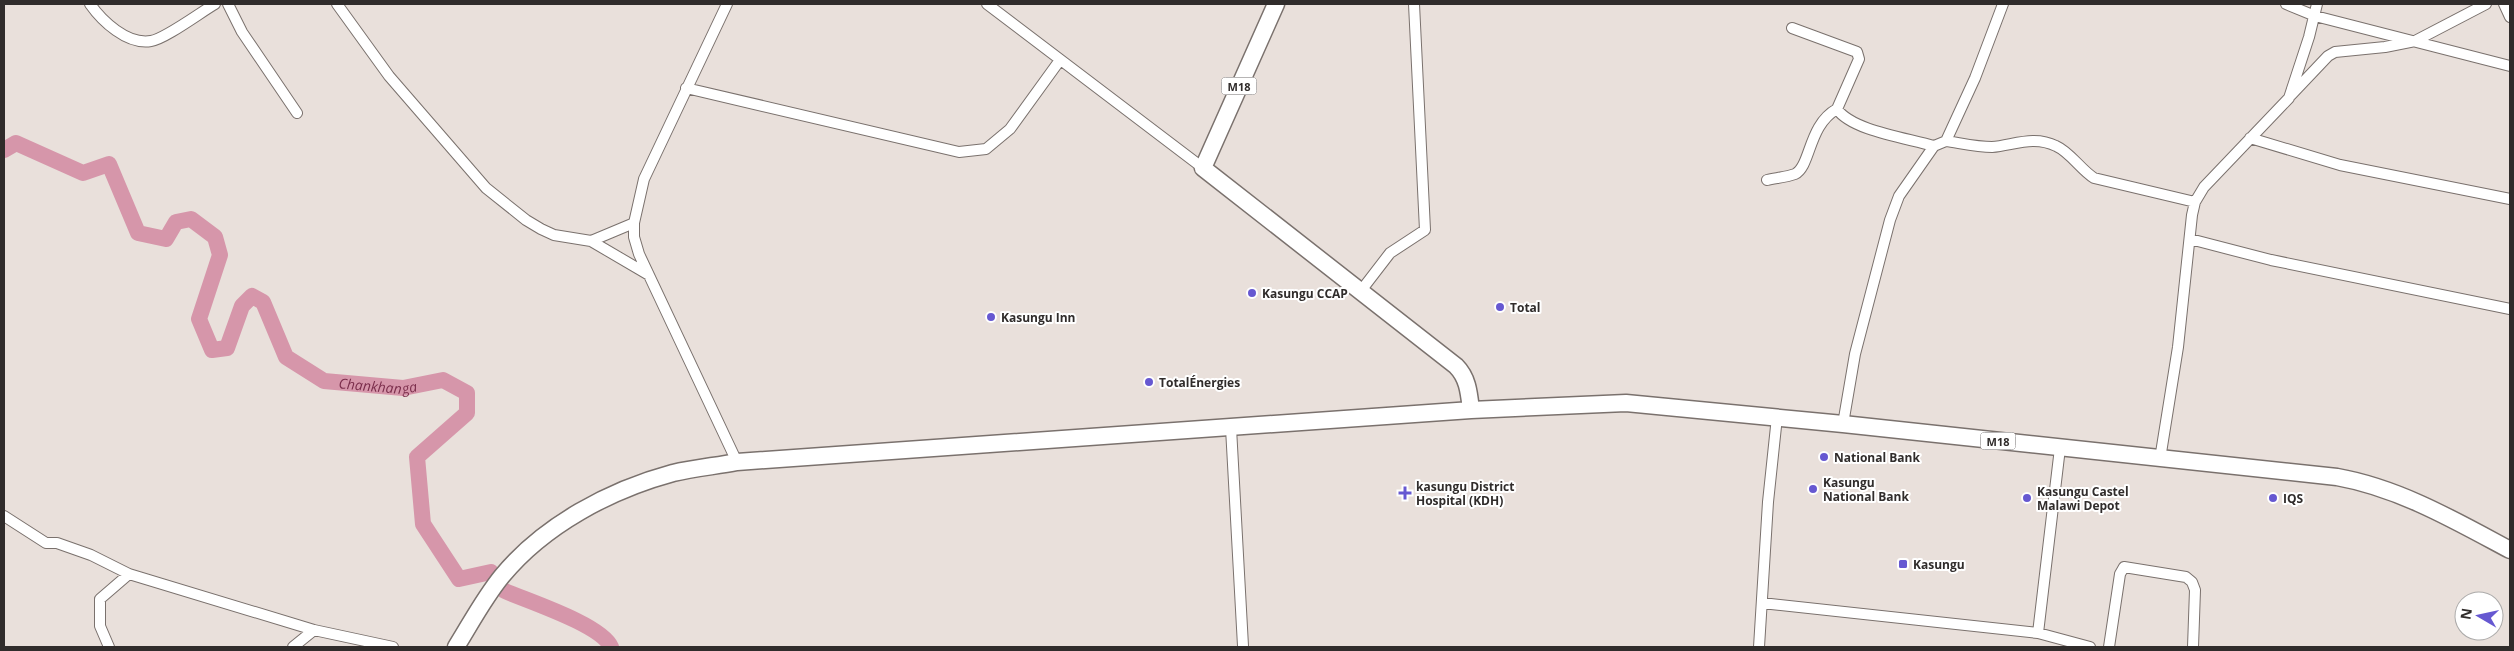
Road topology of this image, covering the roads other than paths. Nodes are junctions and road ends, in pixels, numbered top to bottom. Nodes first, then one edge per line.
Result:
1 (90, 4) edge
2 (215, 4) edge
3 (228, 4) edge
4 (337, 4) edge
5 (727, 4) edge
6 (987, 4) edge
7 (1276, 4) edge
8 (1414, 4) edge
9 (2003, 4) edge
10 (2286, 4) edge
11 (2316, 4) edge
12 (2486, 4) edge
13 (2504, 4) edge
14 (2315, 16) junction
15 (2510, 17) edge
16 (1792, 28) dead end
17 (2414, 41) junction
18 (1060, 60) junction
19 (2510, 66) edge
20 (686, 88) junction
21 (2289, 98) junction
22 (1837, 109) junction
23 (297, 112) dead end
24 (2250, 138) junction
25 (1946, 141) junction
26 (1934, 146) junction
27 (1203, 168) junction
28 (1767, 180) dead end
29 (2510, 199) edge
30 (2195, 202) junction
31 (634, 223) junction
32 (2190, 239) junction
33 (591, 241) junction
34 (649, 275) junction
35 (1360, 292) junction
36 (2510, 309) edge
37 (1471, 410) junction
38 (1777, 417) junction
39 (1843, 424) junction
40 (1231, 428) junction
41 (2060, 448) junction
42 (2160, 459) junction
43 (737, 462) junction
44 (4, 516) edge
45 (2510, 550) edge
46 (129, 574) junction
47 (1762, 603) junction
48 (314, 630) junction
49 (2038, 633) junction
50 (1243, 646) dead end
51 (109, 647) edge
52 (293, 647) edge
53 (393, 647) edge
54 (456, 647) edge
55 (1759, 647) edge
56 (2090, 647) edge
57 (2109, 647) edge
58 (2193, 647) edge

1 - 2 street
3 - 23 street
4 - 33 street
5 - 20 street
6 - 18 street
7 - 27 main road, M18
8 - 35 street
9 - 25 street
10 - 14 street
11 - 14 street
12 - 17 street
13 - 15 street
14 - 17 street
14 - 21 street
16 - 22 street
17 - 19 street
17 - 21 street
18 - 20 street
18 - 27 street
20 - 31 street
21 - 24 street
22 - 26 street
22 - 28 street
24 - 29 street
24 - 30 street
25 - 26 street
25 - 30 street
26 - 39 street
27 - 35 main road
30 - 32 street
31 - 33 street
31 - 34 street
32 - 36 street
32 - 42 street
33 - 34 street
34 - 43 street
35 - 37 main road
37 - 38 main road, M18
37 - 40 main road
38 - 39 main road, M18
38 - 47 street
39 - 41 main road, M18
40 - 43 main road
40 - 50 street
41 - 42 main road, M18
41 - 49 street
42 - 45 main road, M18
43 - 54 main road
44 - 46 street
46 - 48 street
46 - 51 street
47 - 49 street
47 - 55 street
48 - 52 street
48 - 53 street
49 - 56 street
57 - 58 street

